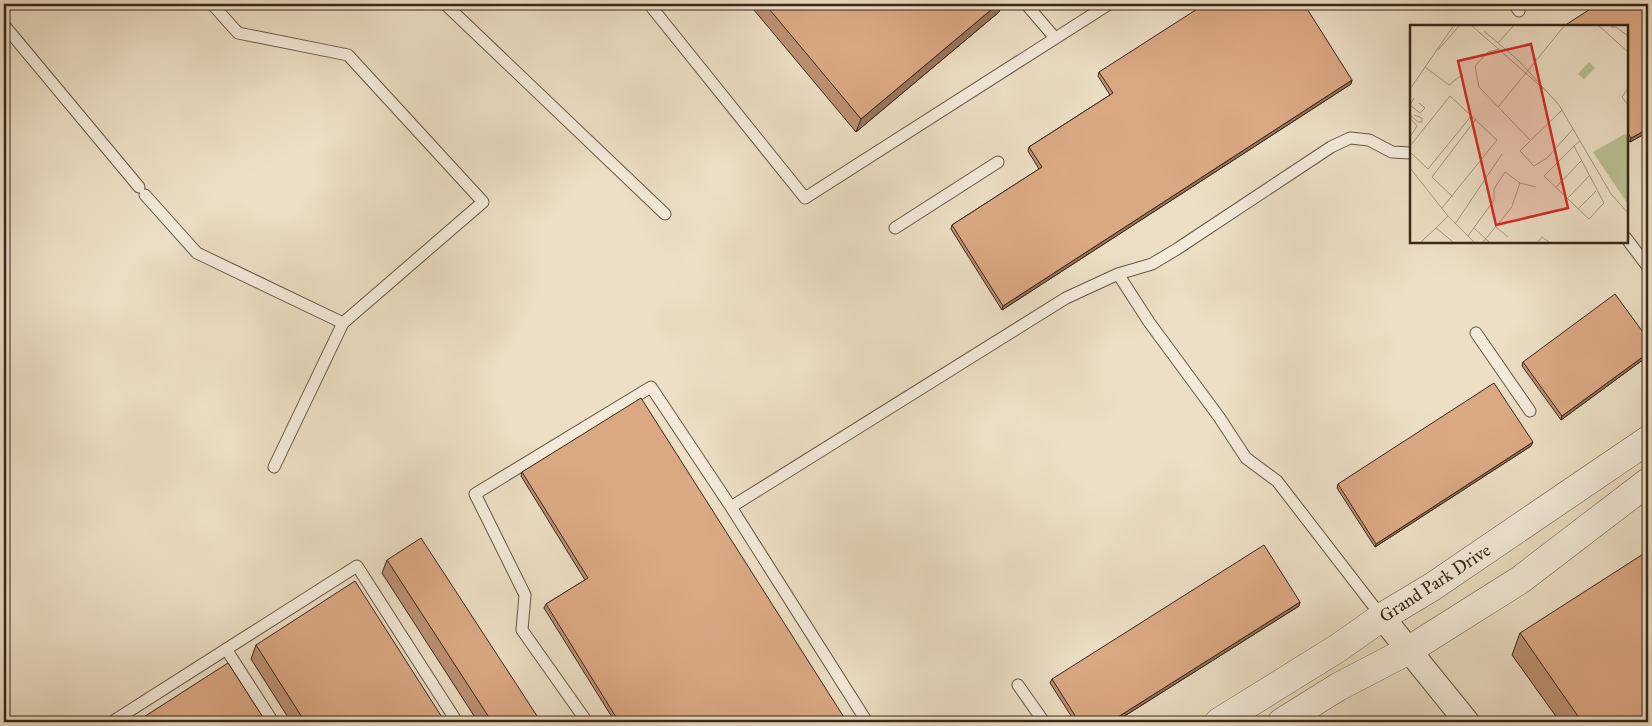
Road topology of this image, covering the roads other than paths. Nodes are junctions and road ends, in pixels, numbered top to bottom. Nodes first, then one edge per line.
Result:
1 (212, 4) edge
2 (445, 4) edge
3 (650, 4) edge
4 (1026, 4) edge
5 (1104, 5) edge
6 (4, 25) edge
7 (1055, 38) junction
8 (1410, 153) edge
9 (998, 162) dead end
10 (665, 214) dead end
11 (894, 228) dead end
12 (1627, 239) edge
13 (1648, 267) edge
14 (1118, 274) junction
15 (343, 323) junction
16 (1476, 333) dead end
17 (1530, 411) dead end
18 (1648, 440) edge
19 (274, 467) dead end
20 (1648, 482) edge
21 (731, 507) junction
22 (1382, 617) junction
23 (226, 649) junction
24 (1409, 650) junction
25 (1018, 685) dead end
26 (112, 722) edge
27 (273, 722) edge
28 (457, 722) edge
29 (587, 722) edge
30 (867, 722) edge
31 (1044, 722) edge
32 (1219, 722) edge
33 (1282, 722) edge
34 (1467, 722) edge

1 - 15 lane
2 - 10 lane
3 - 7 lane
4 - 7 lane
5 - 7 lane
6 - 15 lane
8 - 14 lane
9 - 11 lane
12 - 13 lane
14 - 21 lane
14 - 22 lane
15 - 19 lane
16 - 17 lane
18 - 22 street, Grand Park Drive
20 - 24 street
21 - 29 lane
21 - 30 lane
22 - 24 street
22 - 32 street, Grand Park Drive
23 - 26 lane
23 - 27 lane
23 - 28 lane
24 - 33 street
24 - 34 street
25 - 31 lane

